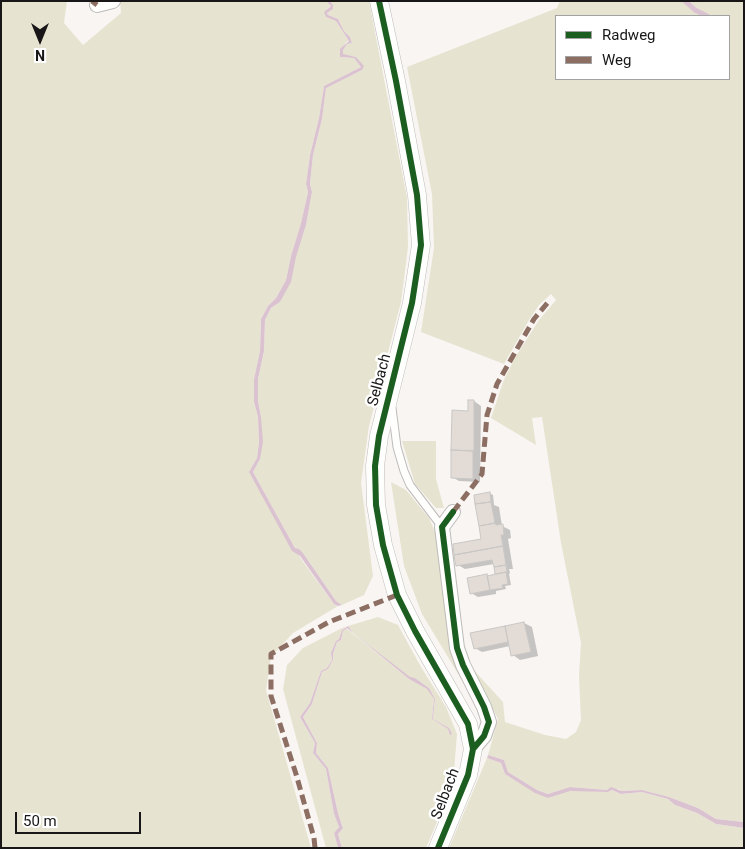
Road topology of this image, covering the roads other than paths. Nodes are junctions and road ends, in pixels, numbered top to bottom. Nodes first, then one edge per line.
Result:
1 (113, 1) edge
2 (378, 1) edge
3 (97, 5) dead end
4 (390, 391) junction
5 (453, 512) dead end
6 (442, 527) junction
7 (472, 749) junction
8 (438, 848) edge

1 - 3 street
2 - 4 street, Selbach
4 - 6 lane
4 - 7 street, Selbach
5 - 6 street
6 - 7 street, Selbach
7 - 8 street, Selbach

